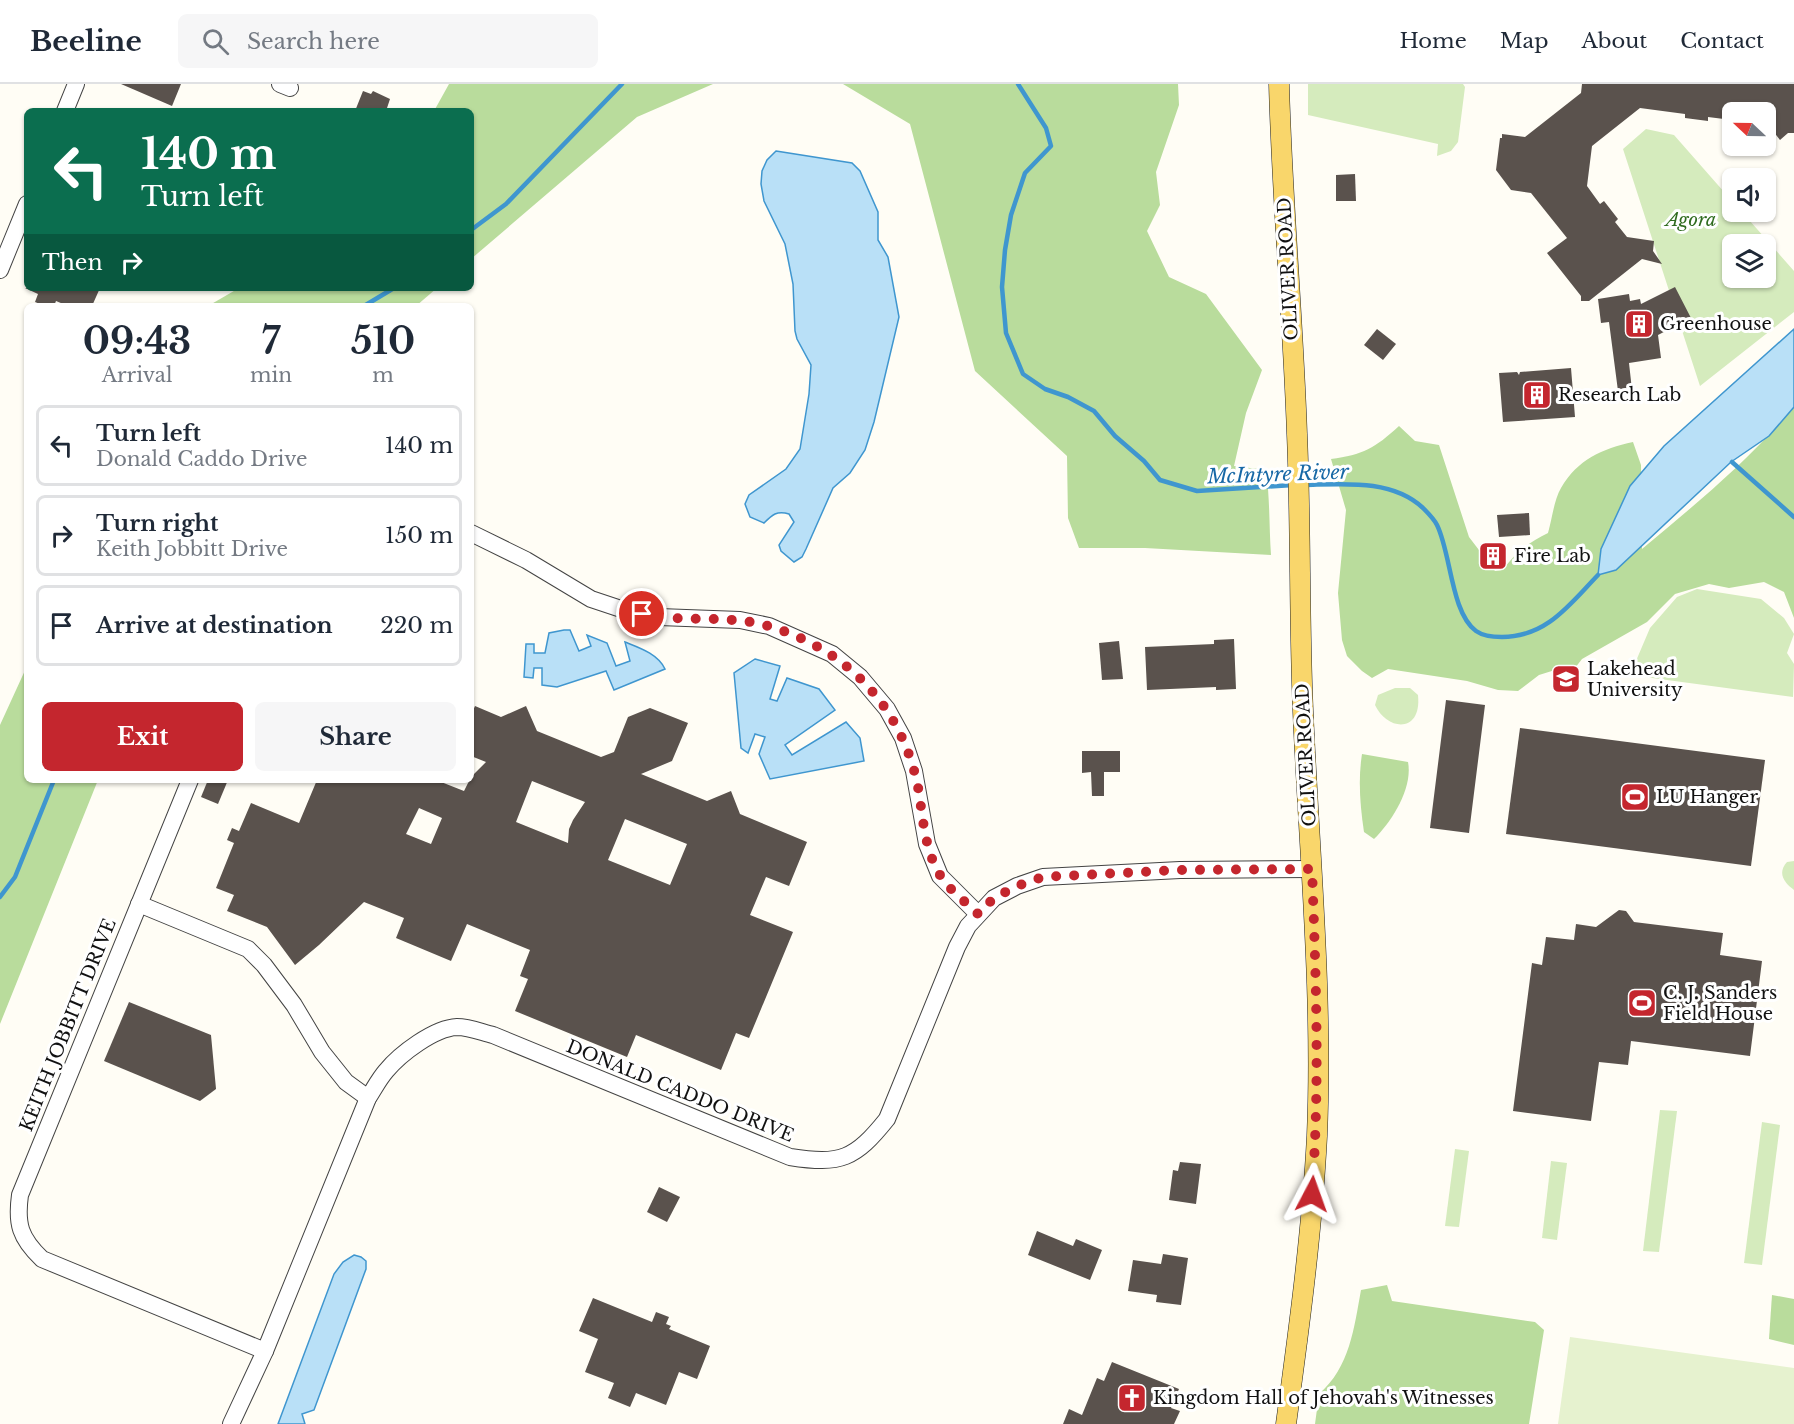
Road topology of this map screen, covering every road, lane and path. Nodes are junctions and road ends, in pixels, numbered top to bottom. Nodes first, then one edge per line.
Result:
1 (76, 84) edge
2 (1279, 84) edge
3 (66, 108) edge
4 (24, 211) edge
5 (0, 270) edge
6 (474, 534) edge
7 (189, 783) edge
8 (1312, 869) junction
9 (139, 904) junction
10 (978, 914) junction
11 (368, 1098) junction
12 (265, 1351) junction
13 (231, 1424) edge
14 (1286, 1424) edge

1 - 3 street
2 - 8 main road, OLIVER ROAD
4 - 5 street
6 - 10 street
7 - 9 street, KEITH JOBBITT DRIVE
8 - 10 street, DONALD CADDO DRIVE
8 - 14 main road, OLIVER ROAD
9 - 11 street
9 - 12 street, KEITH JOBBITT DRIVE
10 - 11 street, DONALD CADDO DRIVE
11 - 12 street, DONALD CADDO DRIVE
12 - 13 street, DONALD CADDO DRIVE

